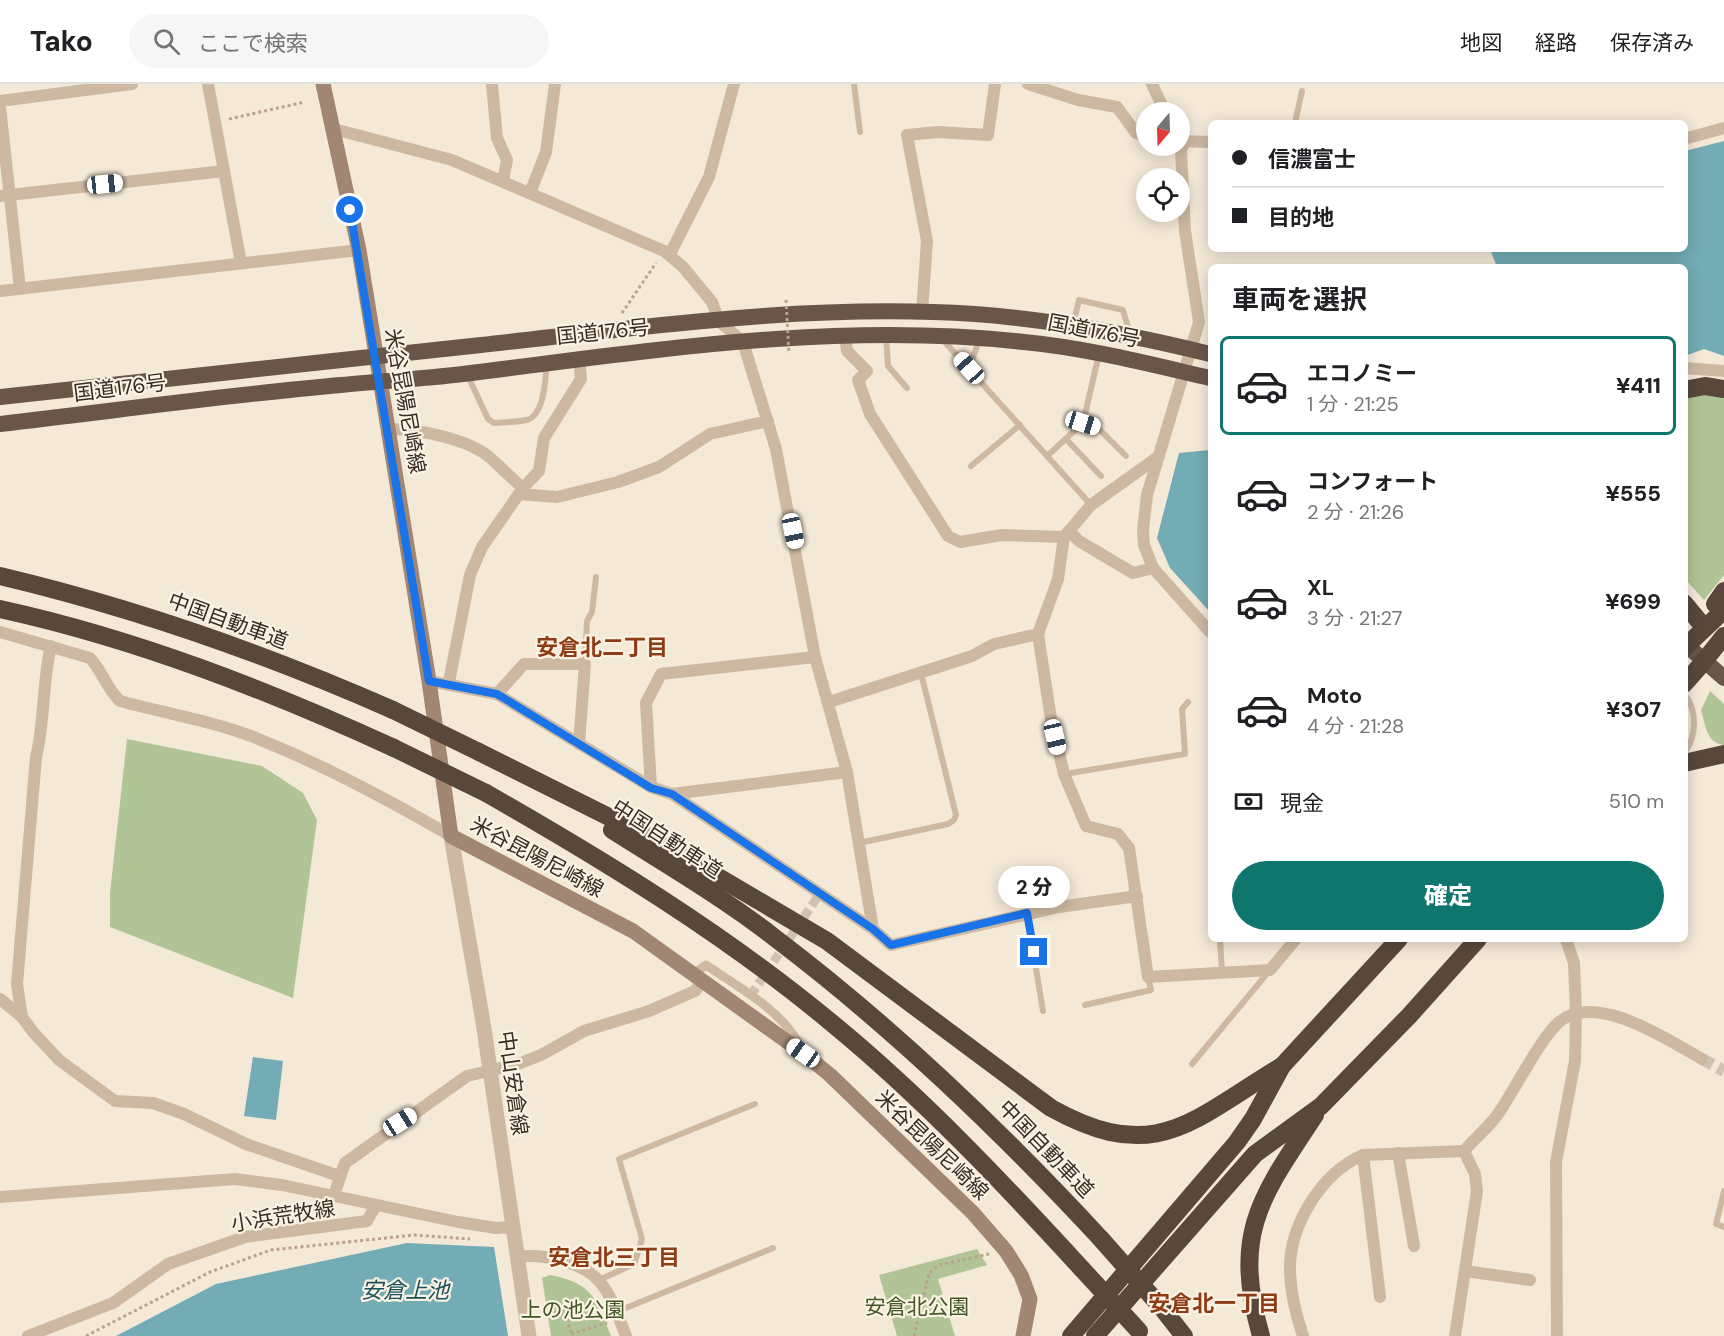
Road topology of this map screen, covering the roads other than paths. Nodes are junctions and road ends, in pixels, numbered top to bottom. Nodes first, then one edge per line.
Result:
1 (132, 84) edge
2 (208, 84) edge
3 (323, 84) edge
4 (492, 84) edge
5 (555, 84) edge
6 (734, 84) edge
7 (854, 84) edge
8 (995, 84) edge
9 (1028, 84) edge
10 (1152, 84) edge
11 (1302, 91) dead end
12 (0, 101) edge
13 (1160, 102) edge
14 (0, 107) edge
15 (1296, 120) edge
16 (1724, 128) edge
17 (334, 129) junction
18 (860, 132) dead end
19 (1136, 133) edge
20 (1688, 138) edge
21 (1190, 141) edge
22 (1208, 142) edge
23 (1181, 156) edge
24 (224, 171) junction
25 (503, 181) junction
26 (530, 193) junction
27 (5, 195) edge
28 (359, 250) junction
29 (667, 252) junction
30 (241, 263) junction
31 (20, 289) junction
32 (0, 291) edge
33 (922, 312) junction
34 (719, 321) junction
35 (1073, 325) junction
36 (885, 335) junction
37 (845, 336) junction
38 (1131, 336) junction
39 (941, 337) junction
40 (980, 339) junction
41 (743, 342) junction
42 (1191, 349) junction
43 (1208, 353) edge
44 (1099, 354) junction
45 (375, 355) junction
46 (579, 357) junction
47 (546, 361) junction
48 (969, 368) junction
49 (1688, 368) edge
50 (1724, 371) edge
51 (1184, 372) junction
52 (466, 373) junction
53 (1208, 378) edge
54 (380, 382) junction
55 (907, 388) dead end
56 (1688, 389) edge
57 (1724, 389) edge
58 (0, 396) edge
59 (768, 421) junction
60 (1083, 423) junction
61 (0, 424) edge
62 (1020, 425) junction
63 (388, 429) junction
64 (1066, 439) junction
65 (1047, 456) junction
66 (1126, 456) dead end
67 (1158, 457) junction
68 (971, 466) dead end
69 (1101, 476) dead end
70 (521, 491) junction
71 (1090, 505) junction
72 (1066, 534) junction
73 (1154, 568) junction
74 (0, 576) edge
75 (596, 577) dead end
76 (1721, 604) edge
77 (1688, 608) edge
78 (0, 609) edge
79 (1688, 613) edge
80 (1703, 626) junction
81 (1208, 630) edge
82 (0, 632) edge
83 (1038, 634) junction
84 (1688, 641) edge
85 (1724, 642) edge
86 (51, 646) junction
87 (1688, 649) edge
88 (815, 657) junction
89 (585, 664) junction
90 (921, 673) junction
91 (1724, 678) edge
92 (1688, 680) edge
93 (429, 681) junction
94 (449, 682) junction
95 (497, 694) junction
96 (1688, 699) edge
97 (829, 702) junction
98 (1188, 702) dead end
99 (579, 744) junction
100 (1688, 746) edge
101 (479, 752) junction
102 (1724, 754) edge
103 (1688, 762) edge
104 (846, 772) junction
105 (1064, 774) junction
106 (651, 788) junction
107 (672, 794) junction
108 (451, 836) junction
109 (864, 842) dead end
110 (1137, 896) junction
111 (1027, 913) junction
112 (873, 929) junction
113 (1220, 942) edge
114 (1293, 942) edge
115 (1396, 942) edge
116 (1475, 942) edge
117 (1567, 942) edge
118 (1270, 970) junction
119 (1222, 972) junction
120 (1148, 977) junction
121 (697, 978) junction
122 (0, 999) edge
123 (1085, 1005) dead end
124 (1043, 1011) dead end
125 (1576, 1013) junction
126 (22, 1017) junction
127 (1702, 1059) tunnel mouth
128 (1192, 1064) dead end
129 (1282, 1066) junction
130 (490, 1070) junction
131 (755, 1104) dead end
132 (1321, 1106) junction
133 (1464, 1151) junction
134 (1398, 1153) junction
135 (1363, 1155) junction
136 (339, 1176) junction
137 (1724, 1191) edge
138 (334, 1195) junction
139 (0, 1197) edge
140 (376, 1205) junction
141 (512, 1227) junction
142 (1724, 1227) edge
143 (1414, 1246) dead end
144 (773, 1248) dead end
145 (516, 1257) junction
146 (1465, 1271) junction
147 (599, 1280) junction
148 (1530, 1280) dead end
149 (1380, 1297) dead end
150 (613, 1317) junction
151 (1136, 1334) edge
152 (28, 1336) edge
153 (529, 1336) edge
154 (626, 1336) edge
155 (1023, 1336) edge
156 (1071, 1336) edge
157 (1095, 1336) edge
158 (1184, 1336) edge
159 (1261, 1336) edge
160 (1303, 1336) edge
161 (1455, 1336) edge
162 (1557, 1336) edge

1 - 12 street
2 - 24 street
3 - 17 main road, 米谷昆陽尼崎線
4 - 25 street
5 - 26 street
6 - 29 street
7 - 18 lane
8 - 33 street
9 - 19 street
10 - 13 street
11 - 15 lane
14 - 27 street
16 - 20 street
17 - 25 street
17 - 28 main road, 米谷昆陽尼崎線
21 - 22 street
23 - 42 street
24 - 27 street
24 - 30 street
25 - 26 street
26 - 29 street
27 - 31 street
28 - 30 street
28 - 45 main road, 米谷昆陽尼崎線
29 - 34 street
30 - 31 street
31 - 32 street
33 - 34 highway, 国道176号
33 - 35 highway, 国道176号
34 - 41 street
34 - 45 highway, 国道176号
35 - 38 highway, 国道176号
35 - 38 lane
36 - 37 highway, 国道176号
36 - 39 highway, 国道176号
36 - 55 lane
37 - 41 highway, 国道176号
37 - 72 street
38 - 42 highway, 国道176号
39 - 40 highway, 国道176号
39 - 48 lane
40 - 44 highway, 国道176号
40 - 48 lane
41 - 46 highway, 国道176号
41 - 59 street
42 - 43 highway, 国道176号
42 - 51 street
44 - 51 highway, 国道176号
44 - 60 lane
45 - 54 main road, 米谷昆陽尼崎線
45 - 58 highway, 国道176号
46 - 47 highway, 国道176号
46 - 70 street
47 - 52 highway, 国道176号
47 - 52 lane
48 - 62 lane
49 - 50 street
51 - 53 highway, 国道176号
51 - 67 street
52 - 54 highway, 国道176号
54 - 61 highway, 国道176号
54 - 63 main road, 米谷昆陽尼崎線
56 - 57 highway
59 - 70 street
59 - 88 street
60 - 64 lane
60 - 66 lane
62 - 65 lane
62 - 68 lane
63 - 70 street
63 - 93 main road, 米谷昆陽尼崎線
64 - 65 lane
64 - 69 lane
65 - 71 lane
67 - 71 street
67 - 73 street
70 - 94 street
71 - 72 street
72 - 73 street
72 - 83 street
73 - 81 street
74 - 101 highway, 中国自動車道, bridge
75 - 89 lane
76 - 84 highway, bridge
77 - 80 highway
78 - 151 highway, bridge
79 - 80 highway
80 - 85 highway
82 - 86 street
83 - 90 street
83 - 105 street
85 - 92 highway, bridge
86 - 108 street
86 - 126 street
87 - 91 highway
88 - 97 street
88 - 106 street
89 - 95 street
89 - 99 street
90 - 97 street
90 - 109 lane
93 - 94 street
93 - 108 main road, 米谷昆陽尼崎線
94 - 95 street
95 - 99 street
96 - 100 lane
97 - 104 street
98 - 105 lane
99 - 106 street
101 - 129 highway
101 - 158 highway, 中国自動車道, bridge
102 - 103 highway
104 - 107 street
104 - 112 street
105 - 110 street
106 - 107 street
107 - 112 street
108 - 121 main road, 米谷昆陽尼崎線
108 - 130 street, 中山安倉線
110 - 111 street
110 - 120 street
111 - 112 street
111 - 124 lane
113 - 119 lane
114 - 118 street
115 - 129 highway
116 - 132 highway
117 - 125 street
118 - 119 street
118 - 128 lane
119 - 120 street
120 - 123 lane
121 - 130 street
121 - 155 main road, 米谷昆陽尼崎線
122 - 126 street
125 - 127 street
125 - 133 street
125 - 162 street
126 - 136 street
129 - 156 highway
130 - 136 street
130 - 141 street, 中山安倉線
131 - 147 lane
132 - 157 highway
132 - 159 highway
133 - 134 street
133 - 146 street
134 - 135 street
134 - 143 street
135 - 149 street
135 - 160 street
136 - 138 street
137 - 142 lane
138 - 139 street
138 - 140 street
140 - 141 street
140 - 152 street, 小浜荒牧線
141 - 145 street, 中山安倉線
144 - 150 lane
145 - 147 street
145 - 153 street, 中山安倉線
146 - 148 street
146 - 161 street
147 - 150 street
150 - 154 street

